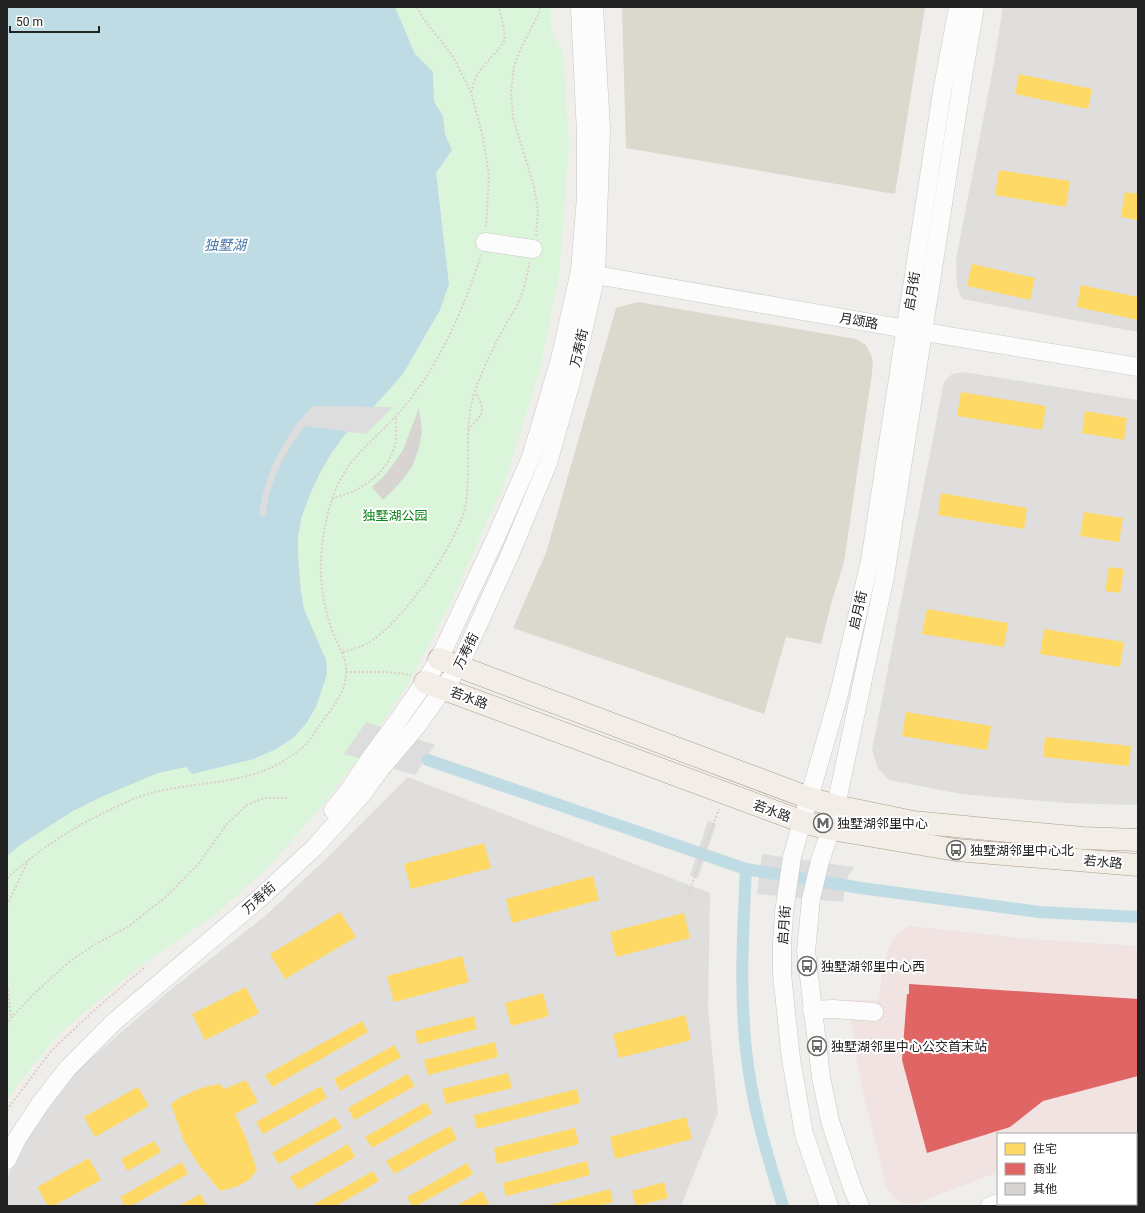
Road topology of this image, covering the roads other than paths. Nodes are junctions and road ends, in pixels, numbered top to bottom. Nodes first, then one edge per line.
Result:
1 (580, 7) edge
2 (594, 7) edge
3 (958, 7) edge
4 (975, 7) edge
5 (485, 242) road end
6 (533, 249) road end
7 (588, 273) junction
8 (915, 330) junction
9 (1138, 366) edge
10 (438, 658) junction
11 (459, 667) junction
12 (432, 683) junction
13 (375, 764) junction
14 (809, 798) junction
15 (836, 806) junction
16 (803, 822) junction
17 (831, 829) junction
18 (1138, 840) edge
19 (1138, 865) edge
20 (812, 1010) junction
21 (874, 1012) dead end
22 (7, 1136) edge
23 (7, 1160) edge
24 (829, 1206) edge
25 (860, 1206) edge

1 - 7 street, 万寿街
2 - 7 street, 万寿街
3 - 8 street, 启月街
4 - 8 street, 启月街
5 - 6 street
7 - 8 street, 月颂路
7 - 10 street, 万寿街
7 - 11 street, 万寿街
8 - 9 street, 月颂路
8 - 14 street, 启月街
8 - 15 street, 启月街
10 - 11 main road, 若水路
10 - 12 street, 万寿街
11 - 12 street, 万寿街
11 - 14 main road, 若水路
12 - 13 street, 万寿街
12 - 13 street, 万寿街
12 - 16 main road, 若水路
13 - 22 street, 万寿街
13 - 23 street, 万寿街
14 - 15 main road, 若水路
14 - 16 street, 启月街
15 - 17 street, 启月街
15 - 18 main road, 若水路
16 - 17 main road, 若水路
16 - 24 street, 启月街
17 - 19 main road, 若水路
17 - 20 street, 启月街
20 - 21 street
20 - 25 street, 启月街

